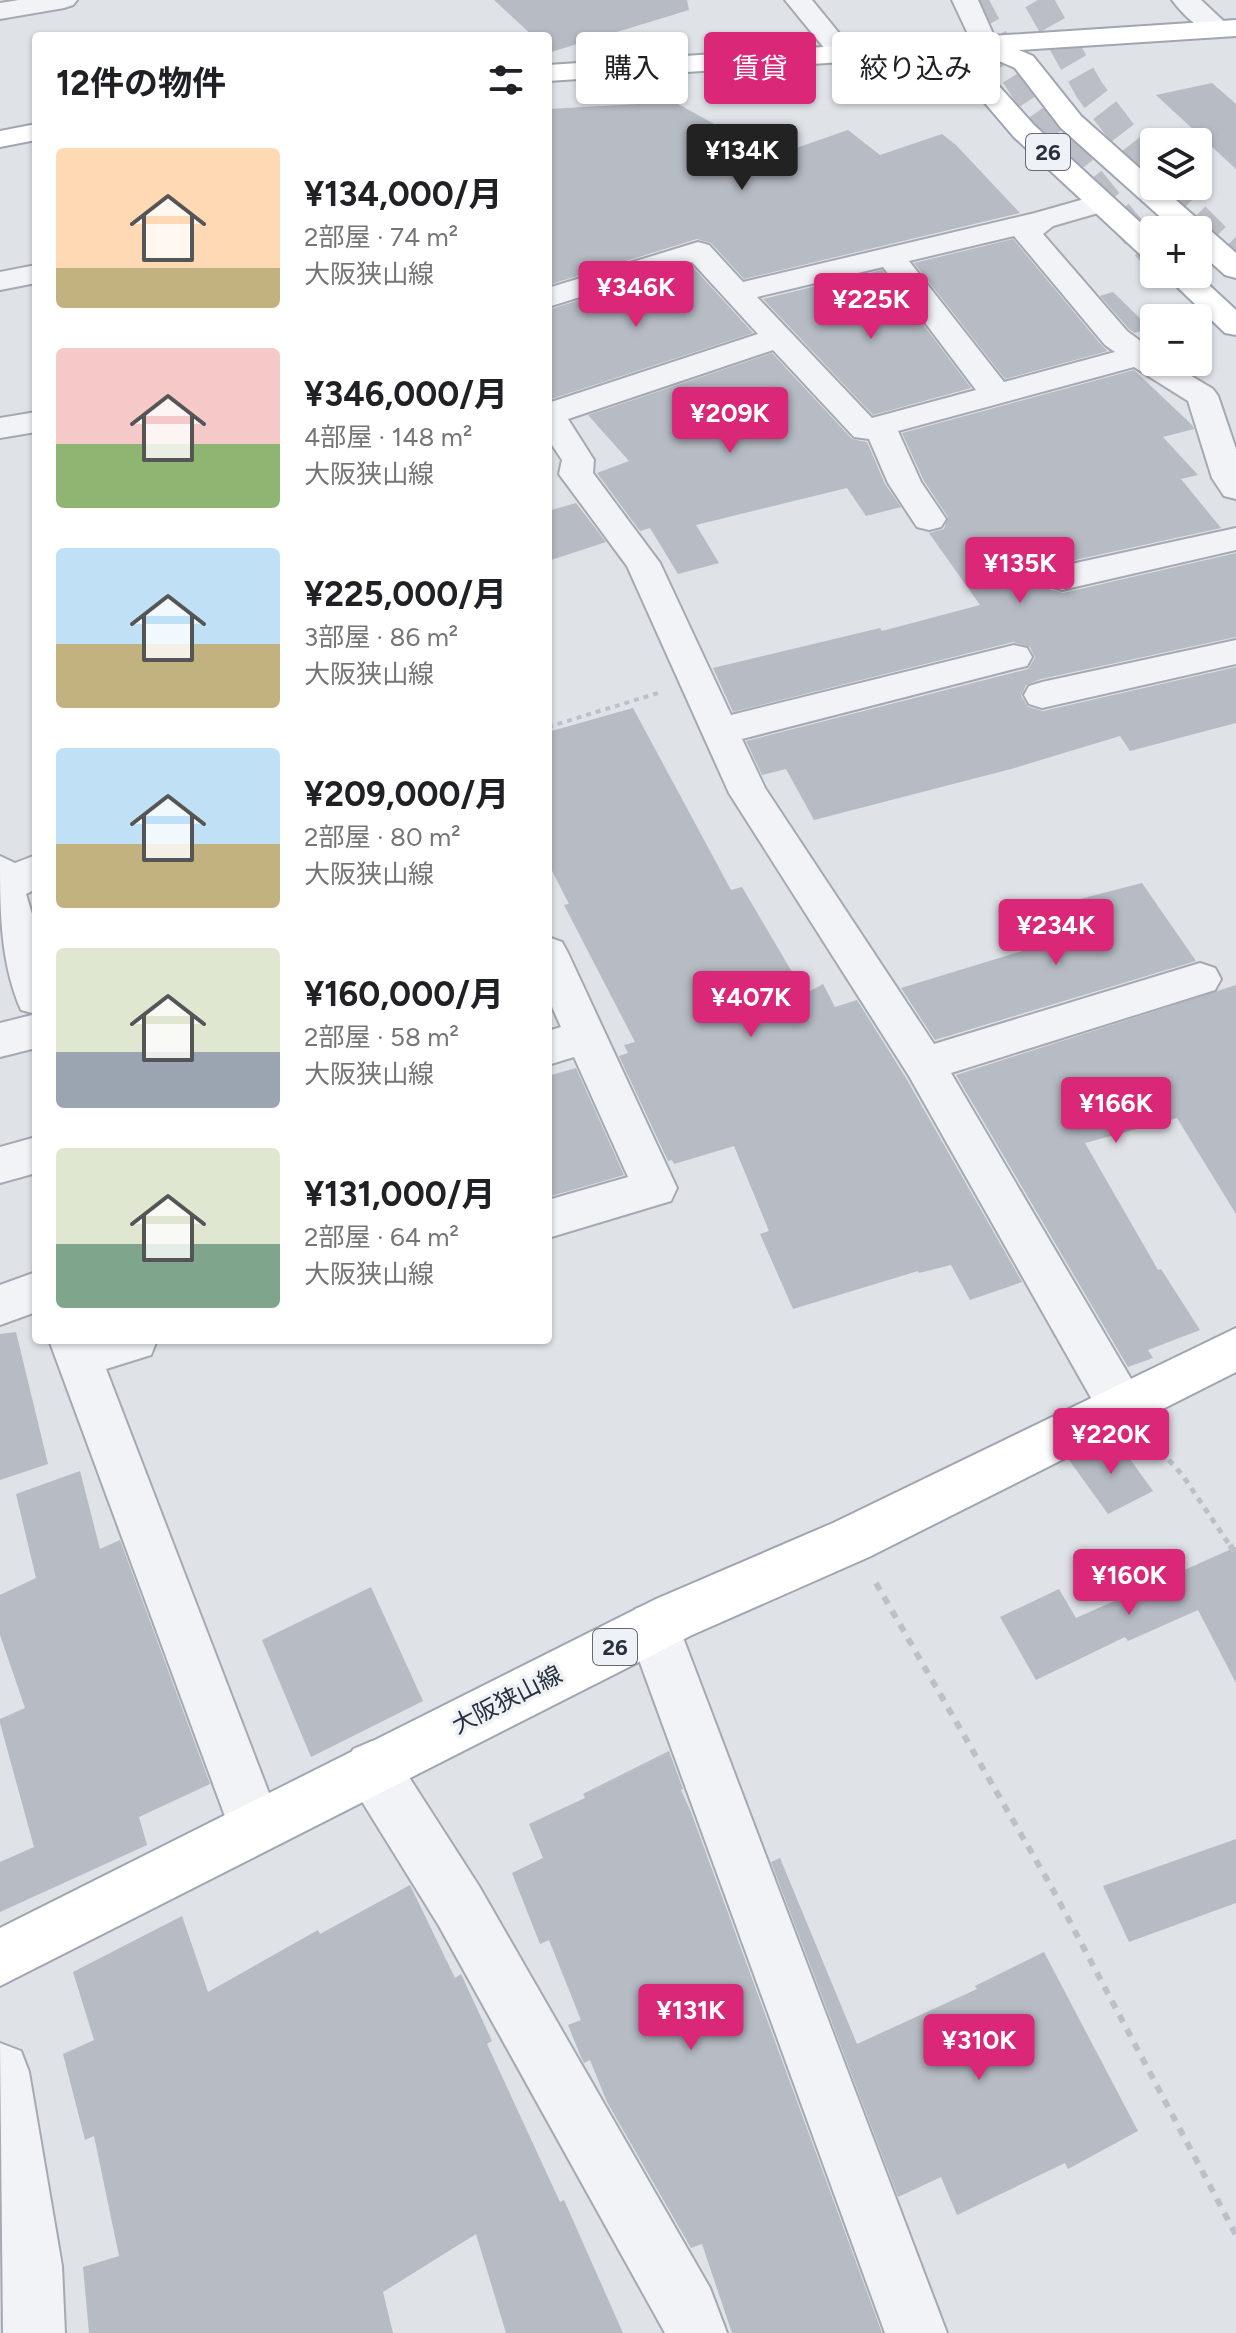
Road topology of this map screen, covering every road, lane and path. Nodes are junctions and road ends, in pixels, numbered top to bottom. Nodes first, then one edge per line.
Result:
1 (64, 0) edge
2 (798, 0) edge
3 (965, 0) edge
4 (1185, 0) edge
5 (0, 11) edge
6 (979, 32) edge
7 (1230, 35) edge
8 (832, 41) edge
9 (1000, 44) edge
10 (1000, 52) edge
11 (832, 55) edge
12 (1024, 62) junction
13 (1000, 65) edge
14 (552, 73) edge
15 (832, 76) edge
16 (552, 94) edge
17 (1000, 104) edge
18 (32, 133) edge
19 (0, 139) edge
20 (32, 154) edge
21 (0, 159) edge
22 (1102, 203) junction
23 (1176, 216) edge
24 (1043, 220) junction
25 (1140, 238) edge
26 (1212, 248) edge
27 (889, 255) junction
28 (1236, 269) edge
29 (32, 275) edge
30 (0, 281) edge
31 (1194, 288) edge
32 (738, 292) junction
33 (552, 297) edge
34 (1236, 326) edge
35 (780, 337) junction
36 (1138, 356) junction
37 (996, 394) junction
38 (552, 413) edge
39 (552, 419) edge
40 (32, 423) edge
41 (879, 426) junction
42 (0, 428) edge
43 (1236, 488) edge
44 (929, 519) dead end
45 (1236, 539) edge
46 (1062, 578) dead end
47 (1236, 652) edge
48 (1014, 657) dead end
49 (697, 681) junction
50 (1042, 695) dead end
51 (552, 726) edge
52 (720, 731) junction
53 (8, 876) edge
54 (552, 971) edge
55 (1200, 979) dead end
56 (32, 981) edge
57 (32, 1032) edge
58 (0, 1040) edge
59 (568, 1043) edge
60 (924, 1064) junction
61 (32, 1156) edge
62 (0, 1165) edge
63 (552, 1218) edge
64 (32, 1293) edge
65 (0, 1305) edge
66 (104, 1344) edge
67 (74, 1348) edge
68 (1236, 1349) edge
69 (1120, 1404) junction
70 (851, 1540) junction
71 (1236, 1554) edge
72 (653, 1627) junction
73 (372, 1768) junction
74 (255, 1827) junction
75 (0, 1958) edge
76 (0, 2072) edge
77 (1236, 2235) edge
78 (16, 2275) edge
79 (34, 2333) edge
80 (696, 2333) edge
81 (916, 2333) edge

1 - 5 street
2 - 8 street
3 - 6 street
4 - 7 street
7 - 9 main road, 26
7 - 12 main road, 26
10 - 12 main road, 26
11 - 14 main road, 26
12 - 13 main road, 26
12 - 23 main road, 26
15 - 16 main road, 26
17 - 22 main road, 26
18 - 19 main road
20 - 21 main road
22 - 24 street
22 - 25 main road, 26
24 - 27 street
24 - 36 street
26 - 28 main road
27 - 32 street
27 - 37 street
29 - 30 street
31 - 34 main road
32 - 33 street
32 - 35 street
35 - 38 street
35 - 41 street
36 - 37 street
36 - 43 street
37 - 41 street
39 - 49 street
40 - 42 street
41 - 44 street
45 - 46 street
47 - 50 street
48 - 52 street
49 - 51 path
49 - 52 street
52 - 60 street
53 - 56 street
54 - 59 street
55 - 60 street
57 - 58 street
59 - 63 street
60 - 69 street
61 - 62 street
64 - 65 street
66 - 67 street
67 - 74 street
68 - 69 main road, 大阪狭山線 / 26
69 - 70 main road, 大阪狭山線 / 26
69 - 71 path
70 - 72 main road, 大阪狭山線 / 26
70 - 77 path
72 - 73 main road, 大阪狭山線 / 26
72 - 81 street
73 - 74 main road, 大阪狭山線 / 26
73 - 80 street
74 - 75 main road, 大阪狭山線 / 26
76 - 78 street
78 - 79 street

